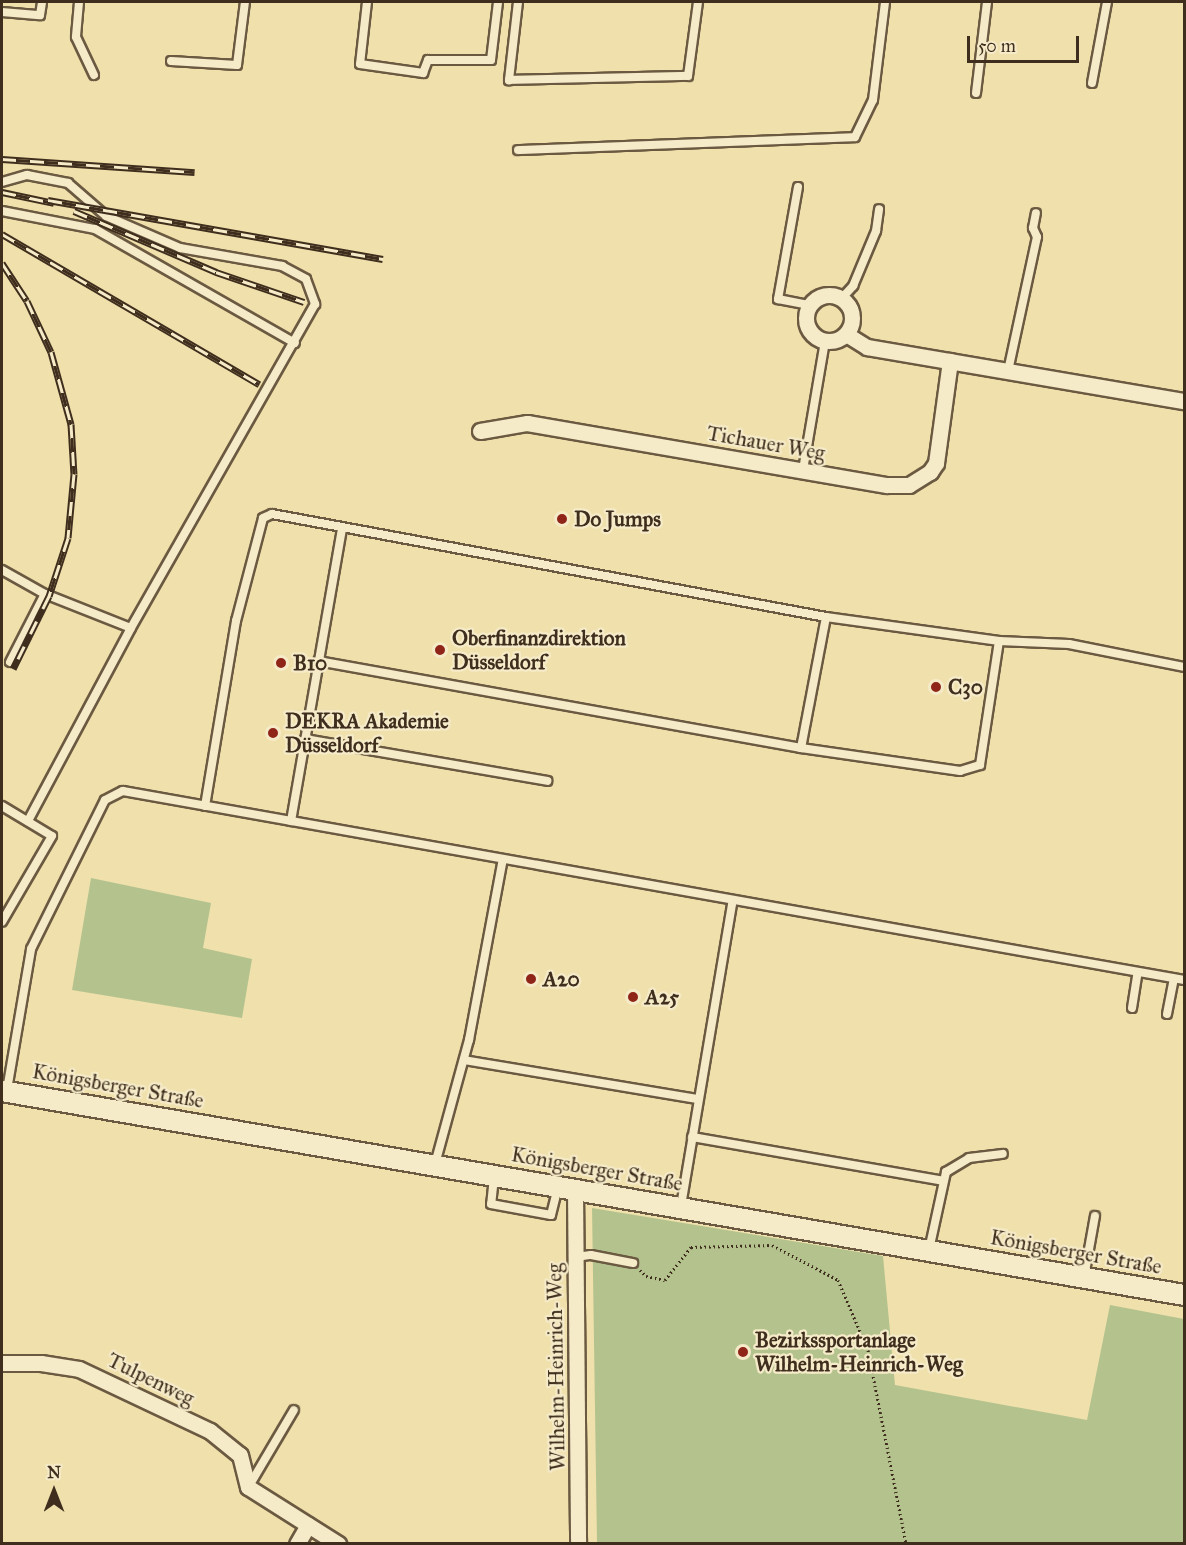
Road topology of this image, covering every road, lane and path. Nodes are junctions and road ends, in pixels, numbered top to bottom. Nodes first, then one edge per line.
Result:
1 (42, 2) edge
2 (79, 2) edge
3 (245, 2) edge
4 (367, 2) edge
5 (498, 2) edge
6 (518, 2) edge
7 (698, 2) edge
8 (885, 2) edge
9 (987, 2) edge
10 (1107, 2) edge
11 (2, 12) edge
12 (171, 61) dead end
13 (94, 75) dead end
14 (1092, 83) dead end
15 (976, 93) dead end
16 (518, 150) dead end
17 (2, 182) edge
18 (798, 187) dead end
19 (879, 209) dead end
20 (2, 211) edge
21 (1036, 213) dead end
22 (841, 299) junction
23 (809, 305) junction
24 (846, 334) junction
25 (825, 341) junction
26 (295, 342) junction
27 (950, 361) junction
28 (1008, 371) junction
29 (1185, 401) edge
30 (480, 431) dead end
31 (803, 470) junction
32 (342, 528) junction
33 (2, 570) edge
34 (45, 594) junction
35 (826, 617) junction
36 (131, 628) junction
37 (999, 641) junction
38 (318, 661) junction
39 (10, 662) dead end
40 (1185, 667) edge
41 (305, 739) junction
42 (801, 748) junction
43 (547, 782) dead end
44 (2, 806) edge
45 (205, 806) junction
46 (28, 821) junction
47 (291, 821) junction
48 (503, 859) junction
49 (733, 900) junction
50 (2, 922) edge
51 (1138, 972) junction
52 (1174, 978) junction
53 (1185, 981) edge
54 (1132, 1008) dead end
55 (1167, 1014) dead end
56 (464, 1060) junction
57 (4, 1091) edge
58 (698, 1099) junction
59 (692, 1137) junction
60 (1003, 1154) dead end
61 (435, 1165) junction
62 (494, 1175) junction
63 (943, 1181) junction
64 (567, 1188) junction
65 (681, 1208) junction
66 (1095, 1216) dead end
67 (929, 1251) junction
68 (576, 1257) junction
69 (633, 1263) joint
70 (1083, 1278) junction
71 (1185, 1295) edge
72 (2, 1363) edge
73 (294, 1410) dead end
74 (249, 1487) junction
75 (308, 1525) junction
76 (297, 1544) edge
77 (338, 1544) edge
78 (578, 1544) edge
79 (906, 1544) edge

1 - 11 lane
2 - 13 lane
3 - 12 lane
4 - 5 lane
6 - 7 lane
8 - 16 lane
9 - 15 lane
10 - 14 lane
17 - 26 lane
18 - 23 lane
19 - 22 lane
20 - 26 lane
21 - 28 lane
22 - 23 street
22 - 24 street
23 - 25 street
24 - 25 street
24 - 27 street
25 - 31 lane
26 - 36 lane
27 - 28 street
27 - 31 street, Tichauer Weg
28 - 29 street
30 - 31 street, Tichauer Weg
32 - 35 lane
32 - 38 lane
32 - 45 lane
33 - 34 lane
34 - 36 lane
34 - 39 lane
35 - 37 lane
35 - 42 lane
36 - 46 lane
37 - 40 lane
37 - 42 lane
38 - 41 lane
38 - 42 lane
41 - 43 lane
41 - 47 lane
44 - 46 lane
45 - 47 lane
45 - 57 lane
46 - 50 lane
47 - 48 lane
48 - 49 lane
48 - 56 lane
49 - 51 lane
49 - 58 lane
51 - 52 lane
51 - 54 lane
52 - 53 lane
52 - 55 lane
56 - 58 lane
56 - 61 lane
57 - 61 main road, Königsberger Straße
58 - 59 lane
59 - 63 lane
59 - 65 lane
60 - 63 lane
61 - 62 main road, Königsberger Straße
62 - 64 main road, Königsberger Straße
62 - 64 lane
63 - 67 lane
64 - 65 main road, Königsberger Straße
64 - 68 street, Wilhelm-Heinrich-Weg
65 - 67 main road, Königsberger Straße
66 - 70 lane
67 - 70 main road, Königsberger Straße
68 - 69 lane
68 - 78 street, Wilhelm-Heinrich-Weg
69 - 79 path
70 - 71 main road, Königsberger Straße
72 - 74 street, Tulpenweg
73 - 74 lane
74 - 75 street
75 - 76 street
75 - 77 street

